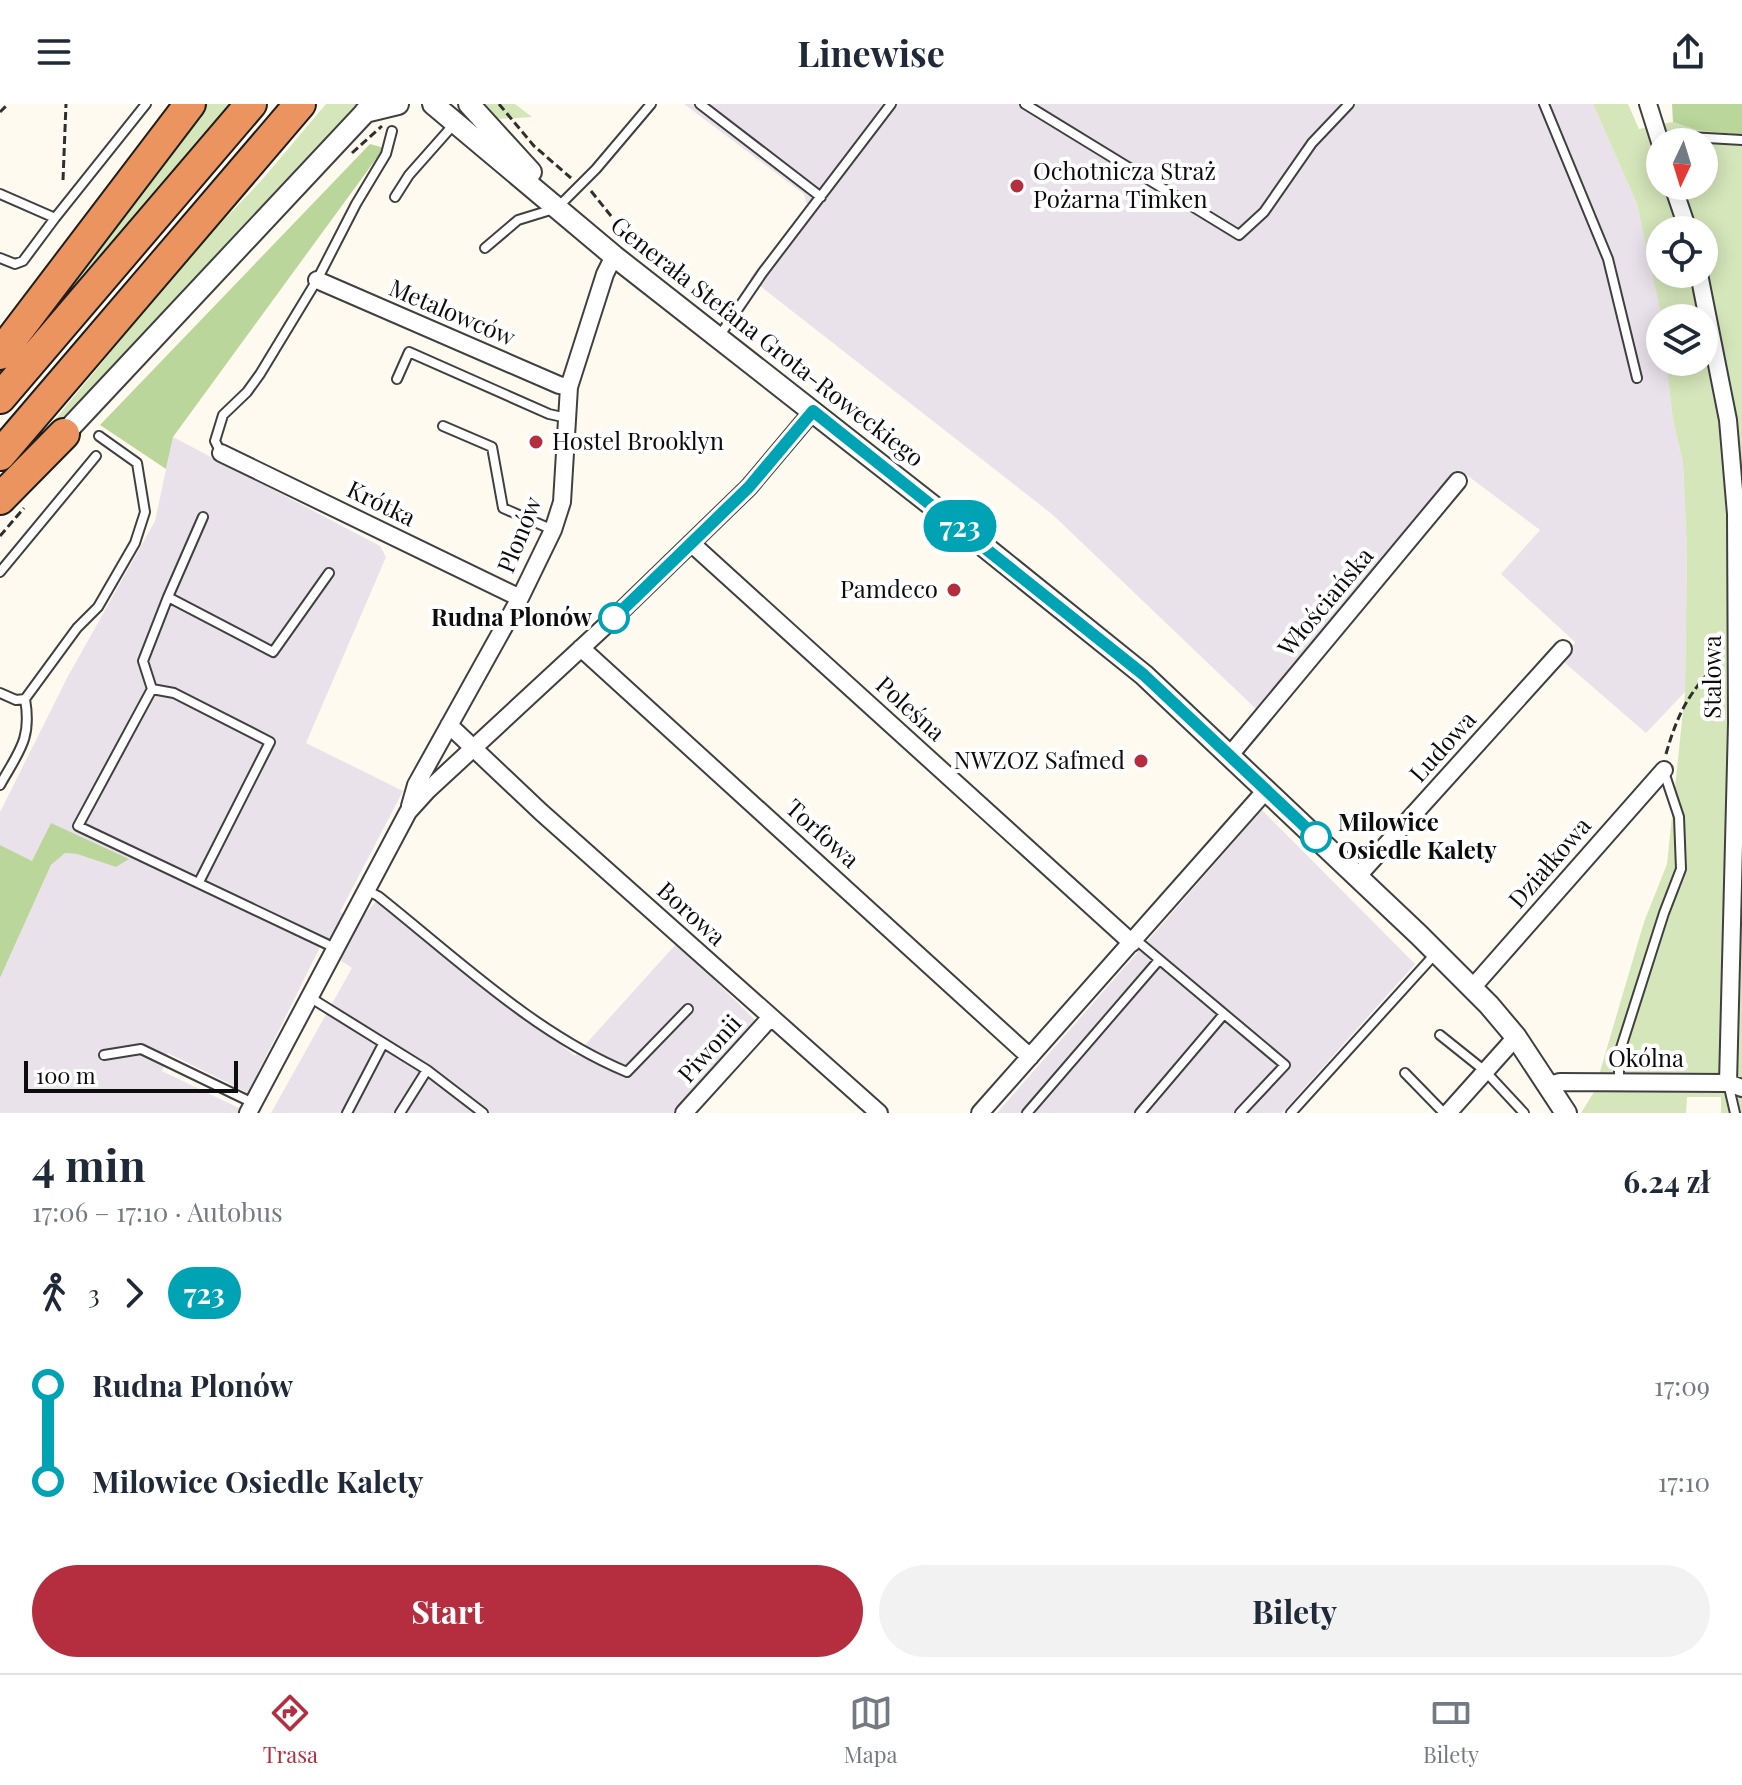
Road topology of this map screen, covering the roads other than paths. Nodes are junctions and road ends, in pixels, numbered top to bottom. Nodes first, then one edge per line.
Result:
1 (146, 104) edge
2 (190, 104) edge
3 (251, 104) edge
4 (300, 104) edge
5 (398, 104) edge
6 (421, 104) edge
7 (434, 104) edge
8 (469, 104) edge
9 (651, 104) edge
10 (700, 104) edge
11 (891, 104) edge
12 (1025, 104) edge
13 (1349, 104) edge
14 (1544, 104) edge
15 (1648, 104) edge
16 (369, 108) edge
17 (456, 123) junction
18 (1656, 128) edge
19 (392, 131) dead end
20 (1718, 139) edge
21 (1742, 140) edge
22 (0, 194) edge
23 (395, 197) dead end
24 (821, 197) junction
25 (557, 208) junction
26 (55, 218) junction
27 (485, 248) dead end
28 (614, 256) junction
29 (0, 258) edge
30 (317, 280) junction
31 (1702, 288) edge
32 (717, 338) junction
33 (0, 354) edge
34 (1637, 378) dead end
35 (397, 379) dead end
36 (569, 387) junction
37 (0, 398) edge
38 (813, 411) junction
39 (567, 418) junction
40 (443, 426) dead end
41 (64, 434) junction
42 (99, 436) dead end
43 (221, 453) joint
44 (0, 455) edge
45 (96, 456) dead end
46 (1458, 481) dead end
47 (0, 499) edge
48 (203, 517) dead end
49 (0, 519) edge
50 (553, 530) junction
51 (691, 543) junction
52 (0, 572) edge
53 (329, 573) dead end
54 (1739, 573) edge
55 (168, 597) junction
56 (520, 598) junction
57 (581, 648) junction
58 (1563, 649) dead end
59 (152, 689) junction
60 (0, 693) edge
61 (25, 699) junction
62 (449, 725) junction
63 (473, 749) junction
64 (1230, 755) junction
65 (1664, 770) joint
66 (0, 785) edge
67 (1267, 789) junction
68 (408, 812) junction
69 (1357, 877) junction
70 (199, 882) junction
71 (366, 889) junction
72 (1133, 941) junction
73 (336, 948) junction
74 (1436, 952) junction
75 (1159, 960) junction
76 (1472, 988) junction
77 (311, 998) junction
78 (688, 1009) dead end
79 (1224, 1014) junction
80 (771, 1017) junction
81 (1440, 1035) dead end
82 (1516, 1037) junction
83 (383, 1044) junction
84 (104, 1055) dead end
85 (1030, 1057) junction
86 (427, 1070) junction
87 (1485, 1071) junction
88 (1405, 1073) dead end
89 (1619, 1082) junction
90 (1549, 1085) junction
91 (1735, 1086) edge
92 (250, 1108) edge
93 (471, 1110) edge
94 (347, 1113) edge
95 (400, 1113) edge
96 (483, 1113) edge
97 (684, 1113) edge
98 (879, 1113) edge
99 (980, 1113) edge
100 (1027, 1113) edge
101 (1140, 1113) edge
102 (1240, 1113) edge
103 (1291, 1113) edge
104 (1446, 1113) edge
105 (1524, 1113) edge
106 (1566, 1113) edge
107 (1735, 1113) edge

1 - 26 lane
2 - 33 highway
3 - 37 highway
4 - 44 highway
5 - 16 street
6 - 7 street
7 - 17 street, Generała Stefana Grota-Roweckiego
8 - 25 street, Generała Stefana Grota-Roweckiego
9 - 25 lane
10 - 24 lane
11 - 24 lane
12 - 13 lane
14 - 34 lane
15 - 18 street
16 - 41 street
17 - 23 lane
17 - 25 street, Generała Stefana Grota-Roweckiego
19 - 30 lane
20 - 21 lane
22 - 26 lane
24 - 32 lane
25 - 27 lane
25 - 28 street, Generała Stefana Grota-Roweckiego
26 - 29 lane
28 - 32 street, Generała Stefana Grota-Roweckiego
28 - 36 street, Plonów
30 - 36 street, Metalowców
30 - 43 lane
31 - 54 street, Stalowa
32 - 38 street, Generała Stefana Grota-Roweckiego
35 - 39 lane
36 - 39 street, Plonów
38 - 51 street, Plonów
38 - 64 street, Generała Stefana Grota-Roweckiego
39 - 50 street, Plonów
40 - 50 lane
41 - 47 highway
41 - 49 street
42 - 61 lane
43 - 56 street, Krótka
45 - 52 lane
46 - 64 street, Włościańska
48 - 55 lane
50 - 56 street, Plonów
51 - 57 street, Plonów
51 - 72 street, Poleśna
53 - 55 lane
54 - 91 street, Stalowa
55 - 59 lane
56 - 62 street, Plonów
57 - 63 street, Plonów
57 - 85 street, Torfowa
58 - 69 street, Ludowa
59 - 70 lane
59 - 70 lane
60 - 61 lane
61 - 66 lane
62 - 63 street, Borowa
62 - 68 street, Plonów
63 - 68 street, Plonów
63 - 80 street, Borowa
64 - 67 street, Generała Stefana Grota-Roweckiego
65 - 76 street, Działkowa
65 - 89 lane
67 - 69 street, Generała Stefana Grota-Roweckiego
67 - 72 street
68 - 71 street, Plonów
69 - 74 street, Generała Stefana Grota-Roweckiego
70 - 73 lane
71 - 73 street, Plonów
71 - 78 lane
72 - 75 lane
72 - 85 street
73 - 77 street, Plonów
74 - 76 street, Generała Stefana Grota-Roweckiego
74 - 103 lane
75 - 79 lane
75 - 100 lane
76 - 82 street, Generała Stefana Grota-Roweckiego
77 - 83 lane
77 - 92 street, Plonów
79 - 101 lane
79 - 102 lane
80 - 97 street, Piwonii
80 - 98 street, Borowa
81 - 87 lane
82 - 87 street
82 - 90 street, Generała Stefana Grota-Roweckiego
83 - 86 lane
83 - 94 lane
84 - 92 lane
85 - 99 street
86 - 93 lane
86 - 95 lane
87 - 104 street
87 - 105 lane
88 - 104 lane
89 - 90 street, Okólna
89 - 91 street, Okólna
90 - 106 street, Generała Stefana Grota-Roweckiego
91 - 107 lane
93 - 96 lane

